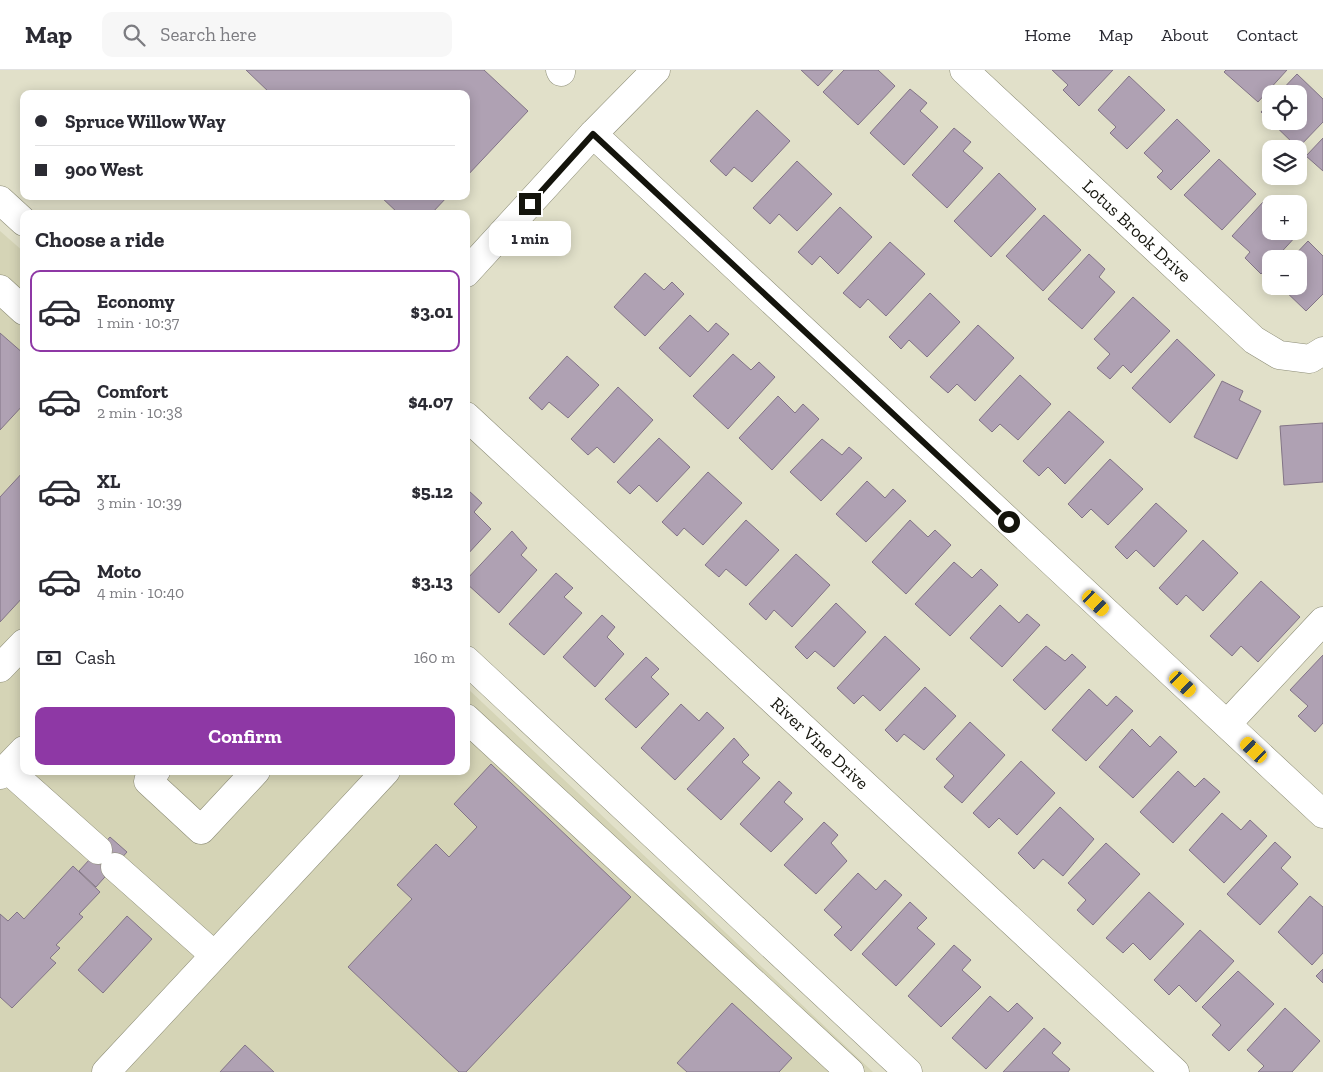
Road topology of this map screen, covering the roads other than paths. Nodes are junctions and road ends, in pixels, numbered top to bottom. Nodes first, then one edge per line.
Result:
1 (656, 70) edge
2 (964, 70) edge
3 (593, 134) junction
4 (0, 200) edge
5 (20, 218) edge
6 (470, 269) edge
7 (0, 289) edge
8 (20, 307) edge
9 (1323, 351) edge
10 (470, 420) edge
11 (1323, 621) edge
12 (20, 647) edge
13 (0, 668) edge
14 (470, 671) edge
15 (470, 722) edge
16 (1227, 724) junction
17 (10, 765) edge
18 (20, 775) edge
19 (20, 775) edge
20 (152, 775) edge
21 (252, 775) edge
22 (382, 775) edge
23 (1323, 814) edge
24 (214, 955) junction
25 (106, 1072) edge
26 (850, 1072) edge
27 (908, 1072) edge
28 (1175, 1072) edge

1 - 3 street
2 - 9 street, Lotus Brook Drive
3 - 6 street
3 - 16 street
4 - 5 street
7 - 8 street
10 - 28 street, River Vine Drive
11 - 16 street
12 - 13 street
14 - 27 street
15 - 26 street
16 - 23 street
17 - 18 street
19 - 24 street
20 - 21 street
22 - 24 street
24 - 25 street

